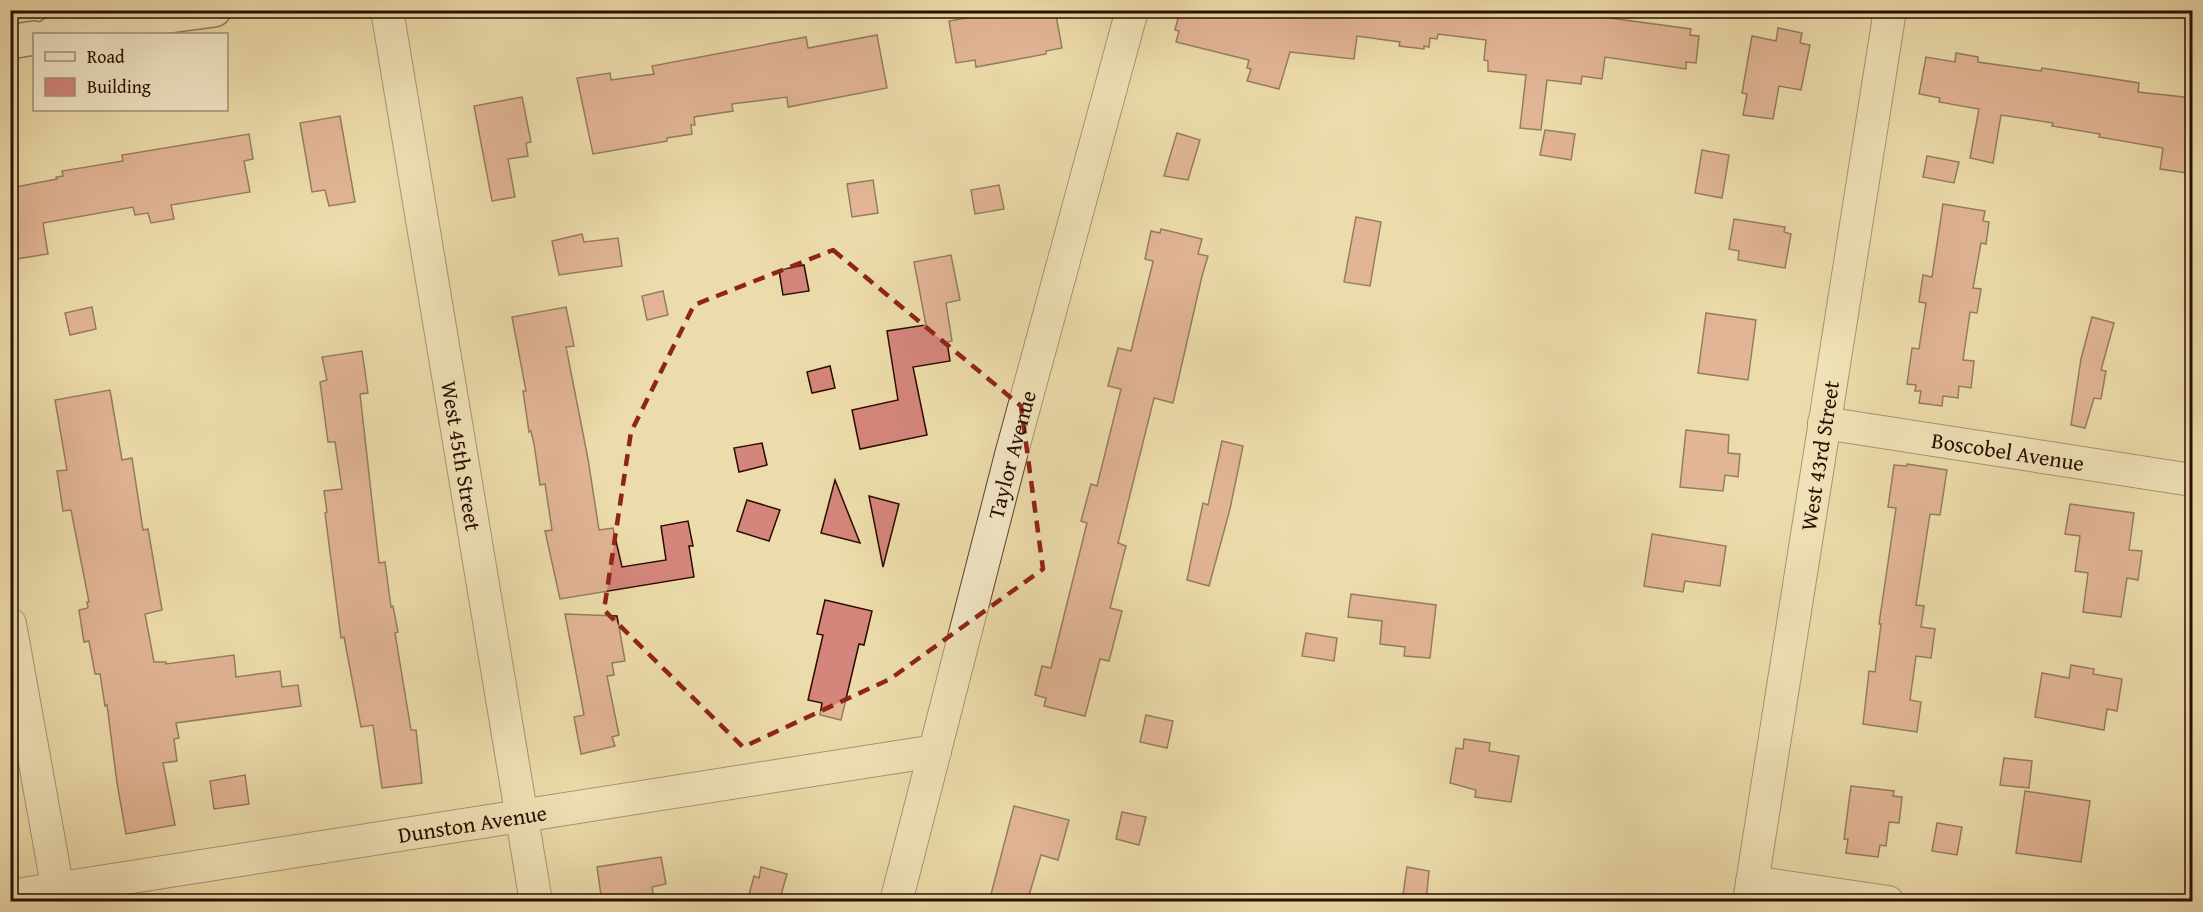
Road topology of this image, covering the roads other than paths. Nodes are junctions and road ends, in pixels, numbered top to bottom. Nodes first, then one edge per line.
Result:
1 (214, 10) edge
2 (387, 10) edge
3 (1132, 10) edge
4 (1890, 10) edge
5 (139, 15) edge
6 (57, 33) edge
7 (33, 38) edge
8 (10, 42) edge
9 (1824, 423) junction
10 (2193, 480) edge
11 (10, 624) edge
12 (935, 751) junction
13 (522, 817) junction
14 (1750, 892) edge
15 (59, 895) edge
16 (10, 896) edge
17 (536, 902) edge
18 (896, 902) edge
19 (1888, 902) edge

1 - 5 main road
2 - 13 street, West 45th Street
3 - 12 street, Taylor Avenue
4 - 9 street, West 43rd Street
5 - 6 main road
7 - 8 main road
9 - 10 street, Boscobel Avenue
9 - 14 street, West 43rd Street
11 - 15 street
12 - 13 street, Dunston Avenue
12 - 18 street, Taylor Avenue
13 - 15 street, Dunston Avenue
13 - 17 street, West 45th Street
14 - 19 street
15 - 16 street, Dunston Avenue

